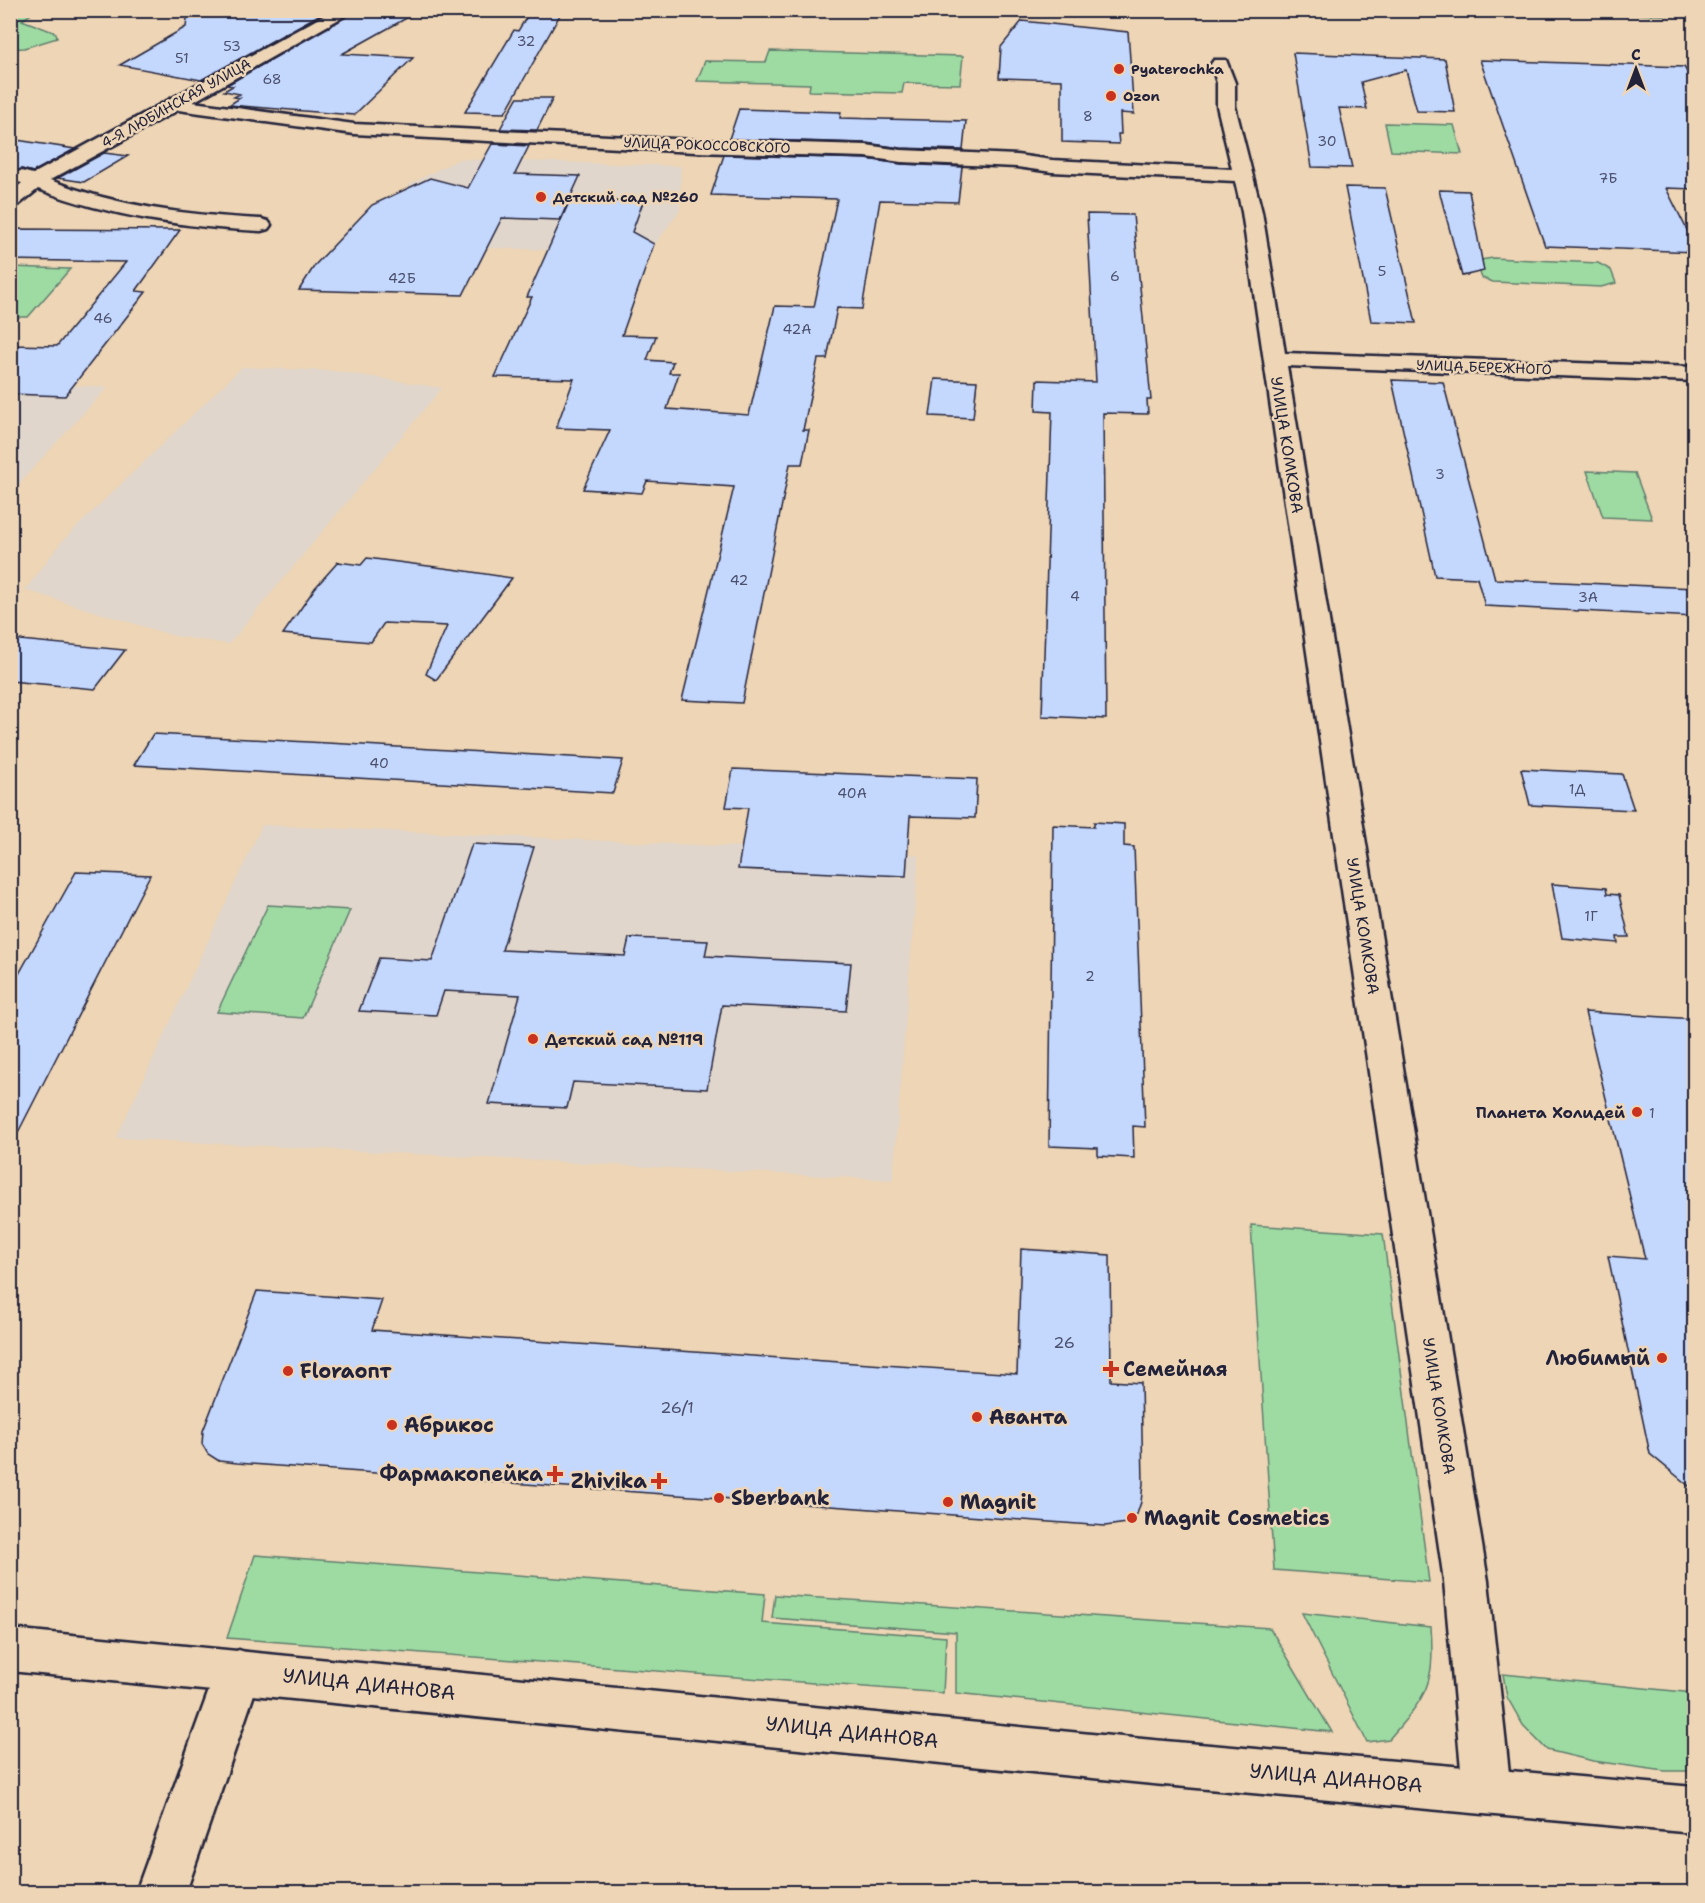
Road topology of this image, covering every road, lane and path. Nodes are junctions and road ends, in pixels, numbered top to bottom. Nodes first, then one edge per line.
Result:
1 (347, 10) edge
2 (1220, 63) dead end
3 (172, 104) junction
4 (10, 174) edge
5 (1243, 175) junction
6 (34, 181) junction
7 (10, 202) edge
8 (261, 225) dead end
9 (1274, 359) junction
10 (1695, 374) edge
11 (10, 1650) edge
12 (239, 1671) junction
13 (1487, 1791) junction
14 (1695, 1810) edge
15 (162, 1893) edge

1 - 3 street, 4-Я ЛЮБИНСКАЯ УЛИЦА
2 - 5 street, УЛИЦА КОМКОВА
3 - 5 street, УЛИЦА РОКОССОВСКОГО
3 - 6 street, 4-Я ЛЮБИНСКАЯ УЛИЦА
4 - 6 street
5 - 9 street, УЛИЦА КОМКОВА
6 - 7 street, 4-Я ЛЮБИНСКАЯ УЛИЦА
6 - 8 street
9 - 10 street, УЛИЦА БЕРЕЖНОГО
9 - 13 street, УЛИЦА КОМКОВА
11 - 12 street, УЛИЦА ДИАНОВА
12 - 13 street, УЛИЦА ДИАНОВА
12 - 15 street
13 - 14 street, УЛИЦА ДИАНОВА

